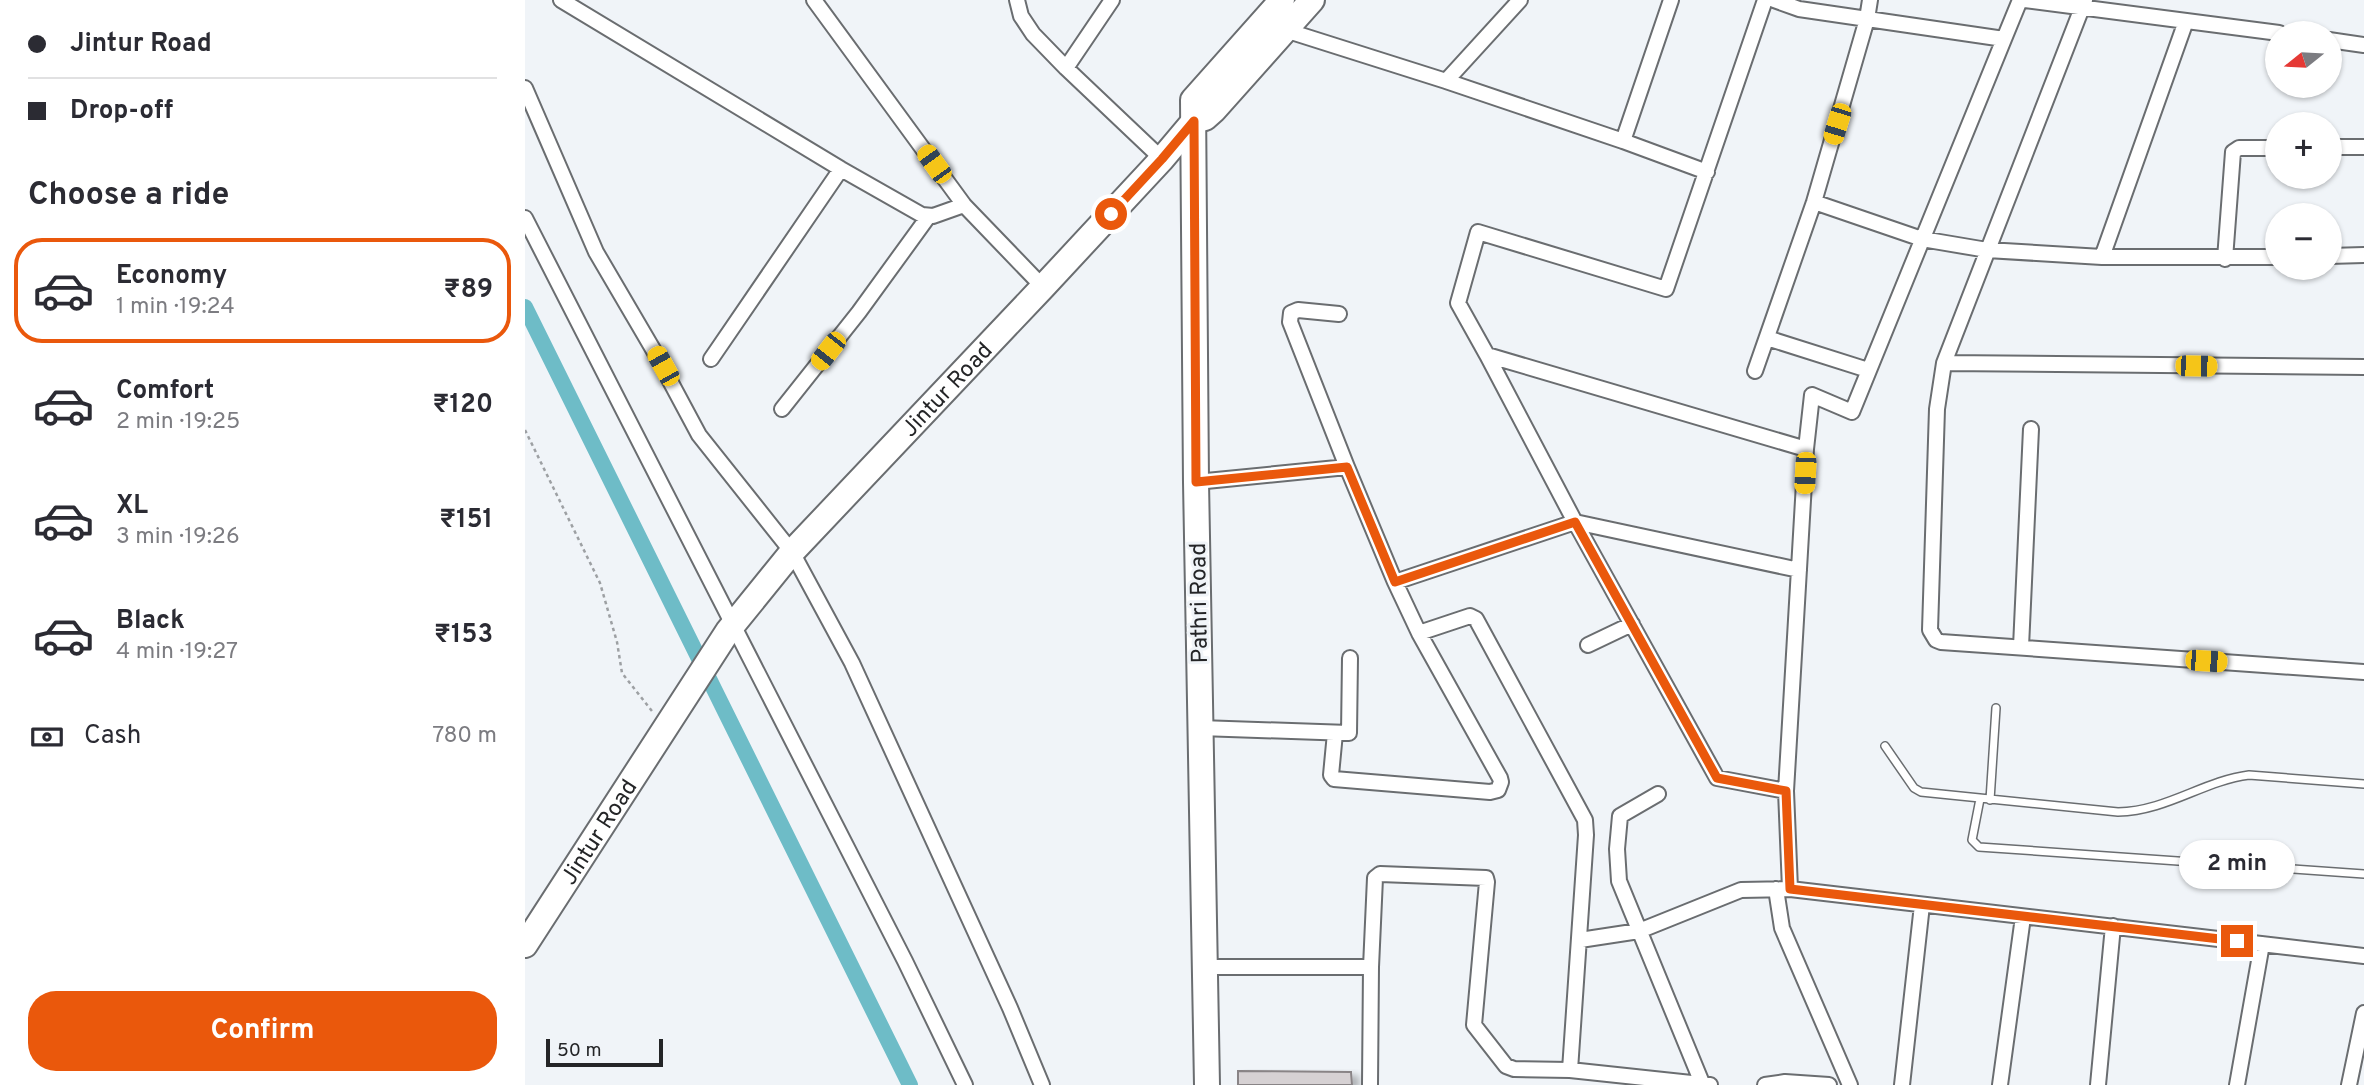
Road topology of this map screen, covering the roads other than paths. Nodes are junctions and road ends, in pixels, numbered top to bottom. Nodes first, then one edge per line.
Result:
1 (561, 0) edge
2 (814, 0) edge
3 (1017, 0) edge
4 (1112, 0) edge
5 (1282, 0) edge
6 (1312, 0) edge
7 (1520, 0) edge
8 (1671, 0) edge
9 (1765, 0) edge
10 (1774, 0) edge
11 (1871, 0) edge
12 (2022, 0) edge
13 (2083, 4) edge
14 (1867, 19) junction
15 (2186, 21) junction
16 (1285, 30) junction
17 (2265, 31) edge
18 (2004, 39) junction
19 (2342, 41) edge
20 (2364, 44) edge
21 (1066, 68) junction
22 (1446, 81) junction
23 (525, 88) edge
24 (1194, 121) junction
25 (1623, 141) junction
26 (2342, 147) edge
27 (2364, 147) edge
28 (2265, 148) edge
29 (1165, 155) junction
30 (841, 169) junction
31 (1707, 173) junction
32 (1814, 202) junction
33 (964, 205) junction
34 (928, 216) junction
35 (525, 218) edge
36 (1922, 239) junction
37 (1987, 250) junction
38 (2364, 255) edge
39 (2342, 256) edge
40 (2102, 257) junction
41 (2265, 257) edge
42 (2225, 258) junction
43 (1043, 287) junction
44 (1339, 314) dead end
45 (1767, 338) junction
46 (1487, 355) junction
47 (711, 359) dead end
48 (1944, 363) junction
49 (2364, 367) edge
50 (1868, 370) junction
51 (1755, 371) dead end
52 (782, 410) dead end
53 (2031, 429) dead end
54 (1806, 449) junction
55 (1347, 467) junction
56 (1196, 482) junction
57 (1575, 522) junction
58 (792, 552) junction
59 (1799, 570) junction
60 (1395, 582) junction
61 (1632, 624) junction
62 (731, 627) junction
63 (1419, 633) junction
64 (1588, 645) dead end
65 (2021, 648) junction
66 (1350, 658) dead end
67 (2364, 672) edge
68 (1996, 708) dead end
69 (1201, 728) junction
70 (1335, 733) junction
71 (1885, 746) dead end
72 (2364, 784) edge
73 (1786, 791) junction
74 (1658, 794) dead end
75 (1980, 799) junction
76 (1990, 800) junction
77 (2364, 874) edge
78 (1783, 889) junction
79 (1922, 905) junction
80 (2023, 917) junction
81 (2113, 926) junction
82 (1639, 931) junction
83 (1580, 940) junction
84 (2262, 944) junction
85 (525, 945) edge
86 (2364, 956) edge
87 (1205, 967) junction
88 (1371, 967) junction
89 (2364, 1013) edge
90 (1570, 1070) junction
91 (1706, 1084) edge
92 (965, 1085) edge
93 (1042, 1085) edge
94 (1207, 1085) edge
95 (1370, 1085) edge
96 (1765, 1085) edge
97 (1829, 1085) edge
98 (1850, 1085) edge
99 (1902, 1085) edge
100 (2000, 1085) edge
101 (2098, 1085) edge
102 (2237, 1085) edge
103 (2349, 1085) edge

1 - 30 street
2 - 33 street
3 - 21 street
4 - 21 street
5 - 24 highway
6 - 16 highway
7 - 22 street
8 - 25 street
9 - 31 street
10 - 14 street
11 - 14 street
12 - 13 street
12 - 18 street
13 - 15 street
13 - 37 street
14 - 18 street
14 - 32 street
15 - 17 street
15 - 40 street
16 - 22 street
16 - 24 highway
18 - 36 street
19 - 20 street
21 - 29 street
22 - 25 street
23 - 58 street
24 - 29 highway, Jintur Road
24 - 56 highway, Pathri Road
25 - 31 street
26 - 27 street
28 - 42 street
29 - 43 highway, Jintur Road
30 - 34 street
30 - 47 street
31 - 46 street
32 - 36 street
32 - 45 street
33 - 34 street
33 - 43 street
34 - 52 street
35 - 62 street
36 - 37 street
36 - 50 street
37 - 40 street
37 - 48 street
38 - 39 street
40 - 42 street
41 - 42 street
43 - 58 highway, Jintur Road
44 - 55 street
45 - 50 street
45 - 51 street
46 - 54 street
46 - 57 street
48 - 49 street
48 - 65 street
50 - 54 street
53 - 65 street
54 - 59 street
55 - 56 street
55 - 60 street
56 - 69 highway, Pathri Road
57 - 59 street
57 - 60 street
57 - 61 street
58 - 62 highway, Jintur Road
58 - 93 street
59 - 73 street
60 - 63 street
61 - 64 street
61 - 73 street
62 - 85 highway, Jintur Road
62 - 92 street
63 - 70 street
63 - 83 street
65 - 67 street
66 - 70 street
68 - 76 lane
69 - 70 street
69 - 87 highway, Pathri Road
71 - 75 lane
72 - 76 lane
73 - 78 street
74 - 82 street
75 - 76 lane
75 - 77 lane
78 - 79 street
78 - 82 street
78 - 98 street
79 - 80 street
79 - 99 street
80 - 81 street
80 - 100 street
81 - 84 street
81 - 101 street
82 - 83 street
82 - 91 street
83 - 90 street
84 - 86 street
84 - 102 street
87 - 88 street
87 - 94 highway, Pathri Road
88 - 90 street
88 - 95 street
89 - 103 street
90 - 91 street
96 - 97 street

